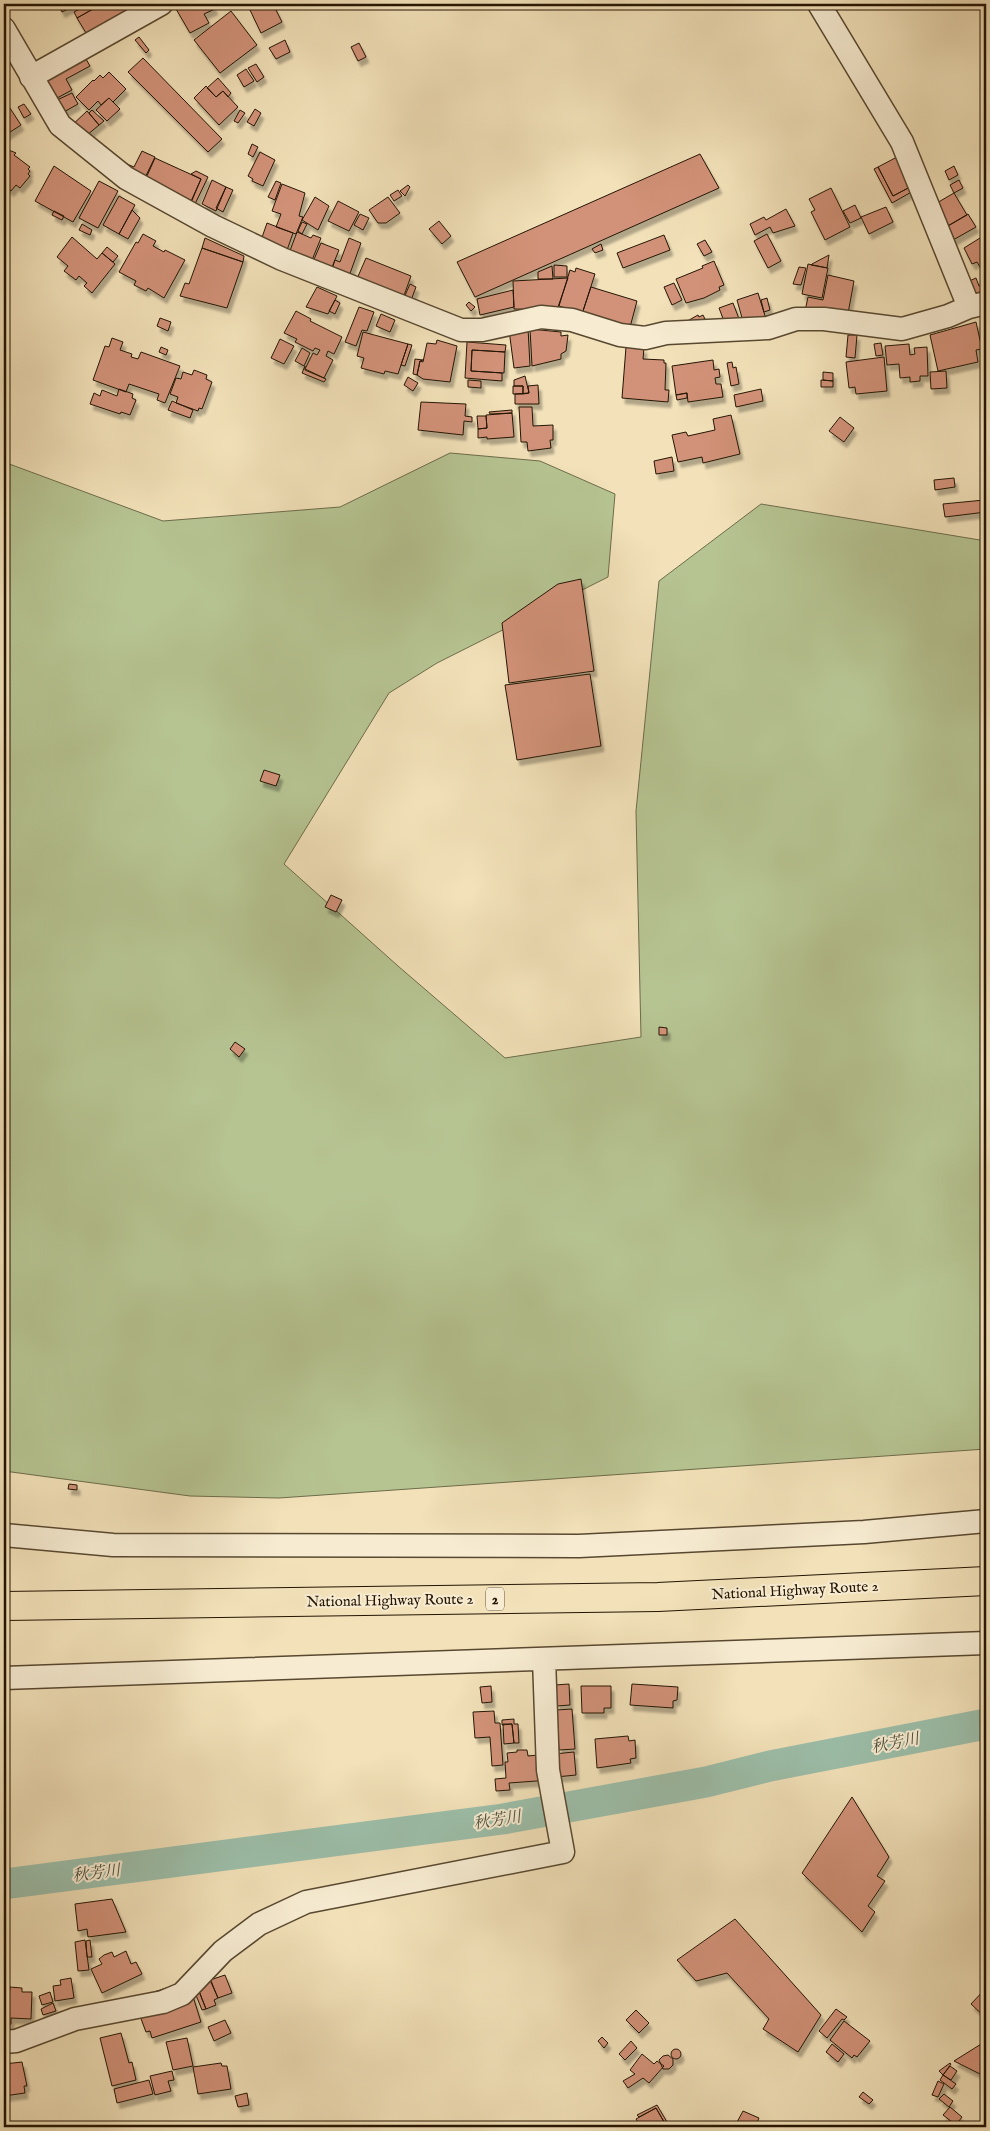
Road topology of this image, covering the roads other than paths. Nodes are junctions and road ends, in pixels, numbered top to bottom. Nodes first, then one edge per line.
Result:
1 (162, 4) edge
2 (819, 4) edge
3 (4, 29) edge
4 (31, 77) junction
5 (978, 305) edge
6 (986, 1521) edge
7 (4, 1535) edge
8 (986, 1581) edge
9 (4, 1606) edge
10 (986, 1643) edge
11 (544, 1659) junction
12 (4, 1678) edge
13 (4, 2042) edge

1 - 4 street
2 - 5 street
3 - 4 street
4 - 5 street
6 - 7 street
8 - 9 highway, National Highway Route 2 / 2
10 - 11 street
11 - 12 street
11 - 13 street

